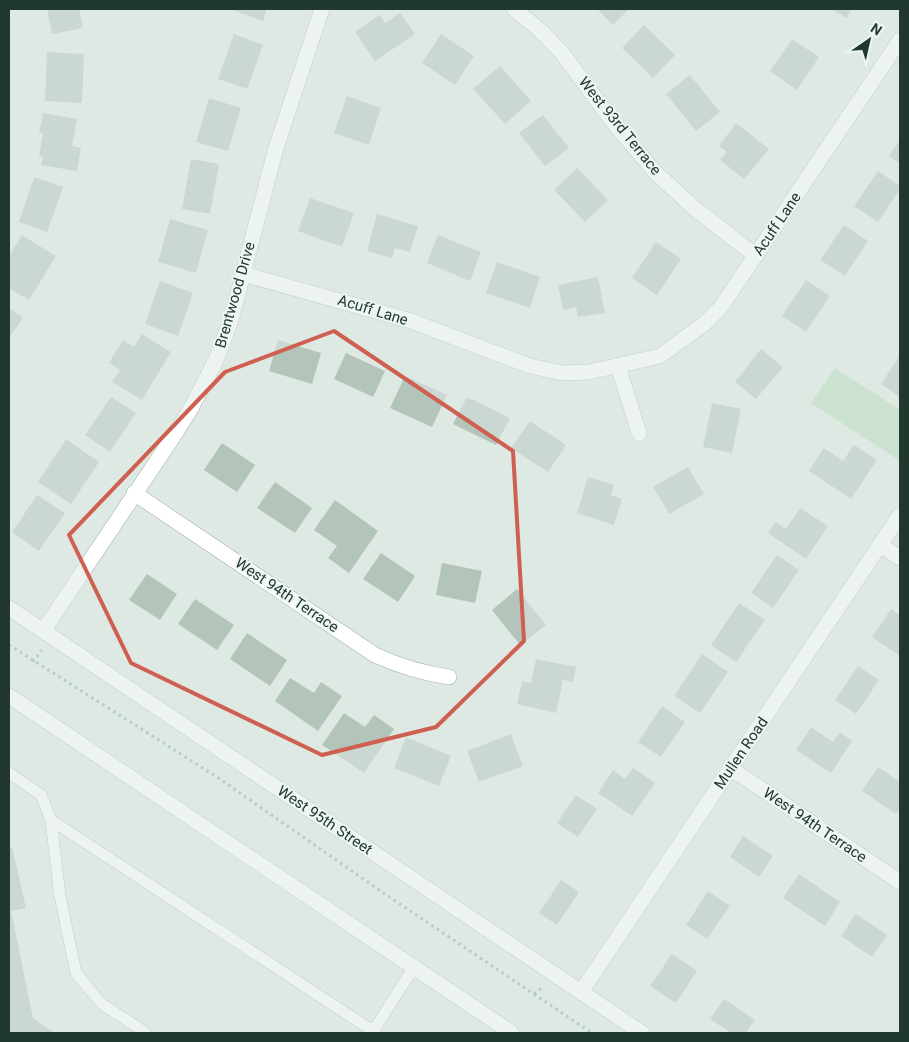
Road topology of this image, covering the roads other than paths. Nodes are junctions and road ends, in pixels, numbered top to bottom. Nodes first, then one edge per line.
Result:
1 (322, 9) edge
2 (514, 9) edge
3 (900, 40) edge
4 (756, 256) junction
5 (243, 274) junction
6 (618, 366) junction
7 (639, 434) dead end
8 (134, 493) junction
9 (900, 515) edge
10 (880, 545) junction
11 (900, 558) edge
12 (9, 608) edge
13 (43, 631) junction
14 (448, 677) dead end
15 (9, 696) edge
16 (730, 768) junction
17 (9, 773) edge
18 (51, 820) junction
19 (900, 882) edge
20 (414, 967) junction
21 (581, 992) junction
22 (146, 1033) edge
23 (374, 1033) edge
24 (512, 1033) edge
25 (642, 1033) edge

1 - 5 street, Brentwood Drive
2 - 4 street, West 93rd Terrace
3 - 4 street, Acuff Lane
4 - 6 street, Acuff Lane
5 - 6 street, Acuff Lane
5 - 8 street, Brentwood Drive
6 - 7 street
8 - 13 street, Brentwood Drive
8 - 14 street, West 94th Terrace
9 - 10 street, Mullen Road
10 - 11 street
10 - 16 street, Mullen Road
12 - 13 street, West 95th Street
13 - 21 street, West 95th Street
15 - 20 street
16 - 19 street, West 94th Terrace
16 - 21 street, Mullen Road
17 - 18 lane
18 - 22 lane
18 - 23 lane
20 - 23 lane
20 - 24 street
21 - 25 street, West 95th Street

